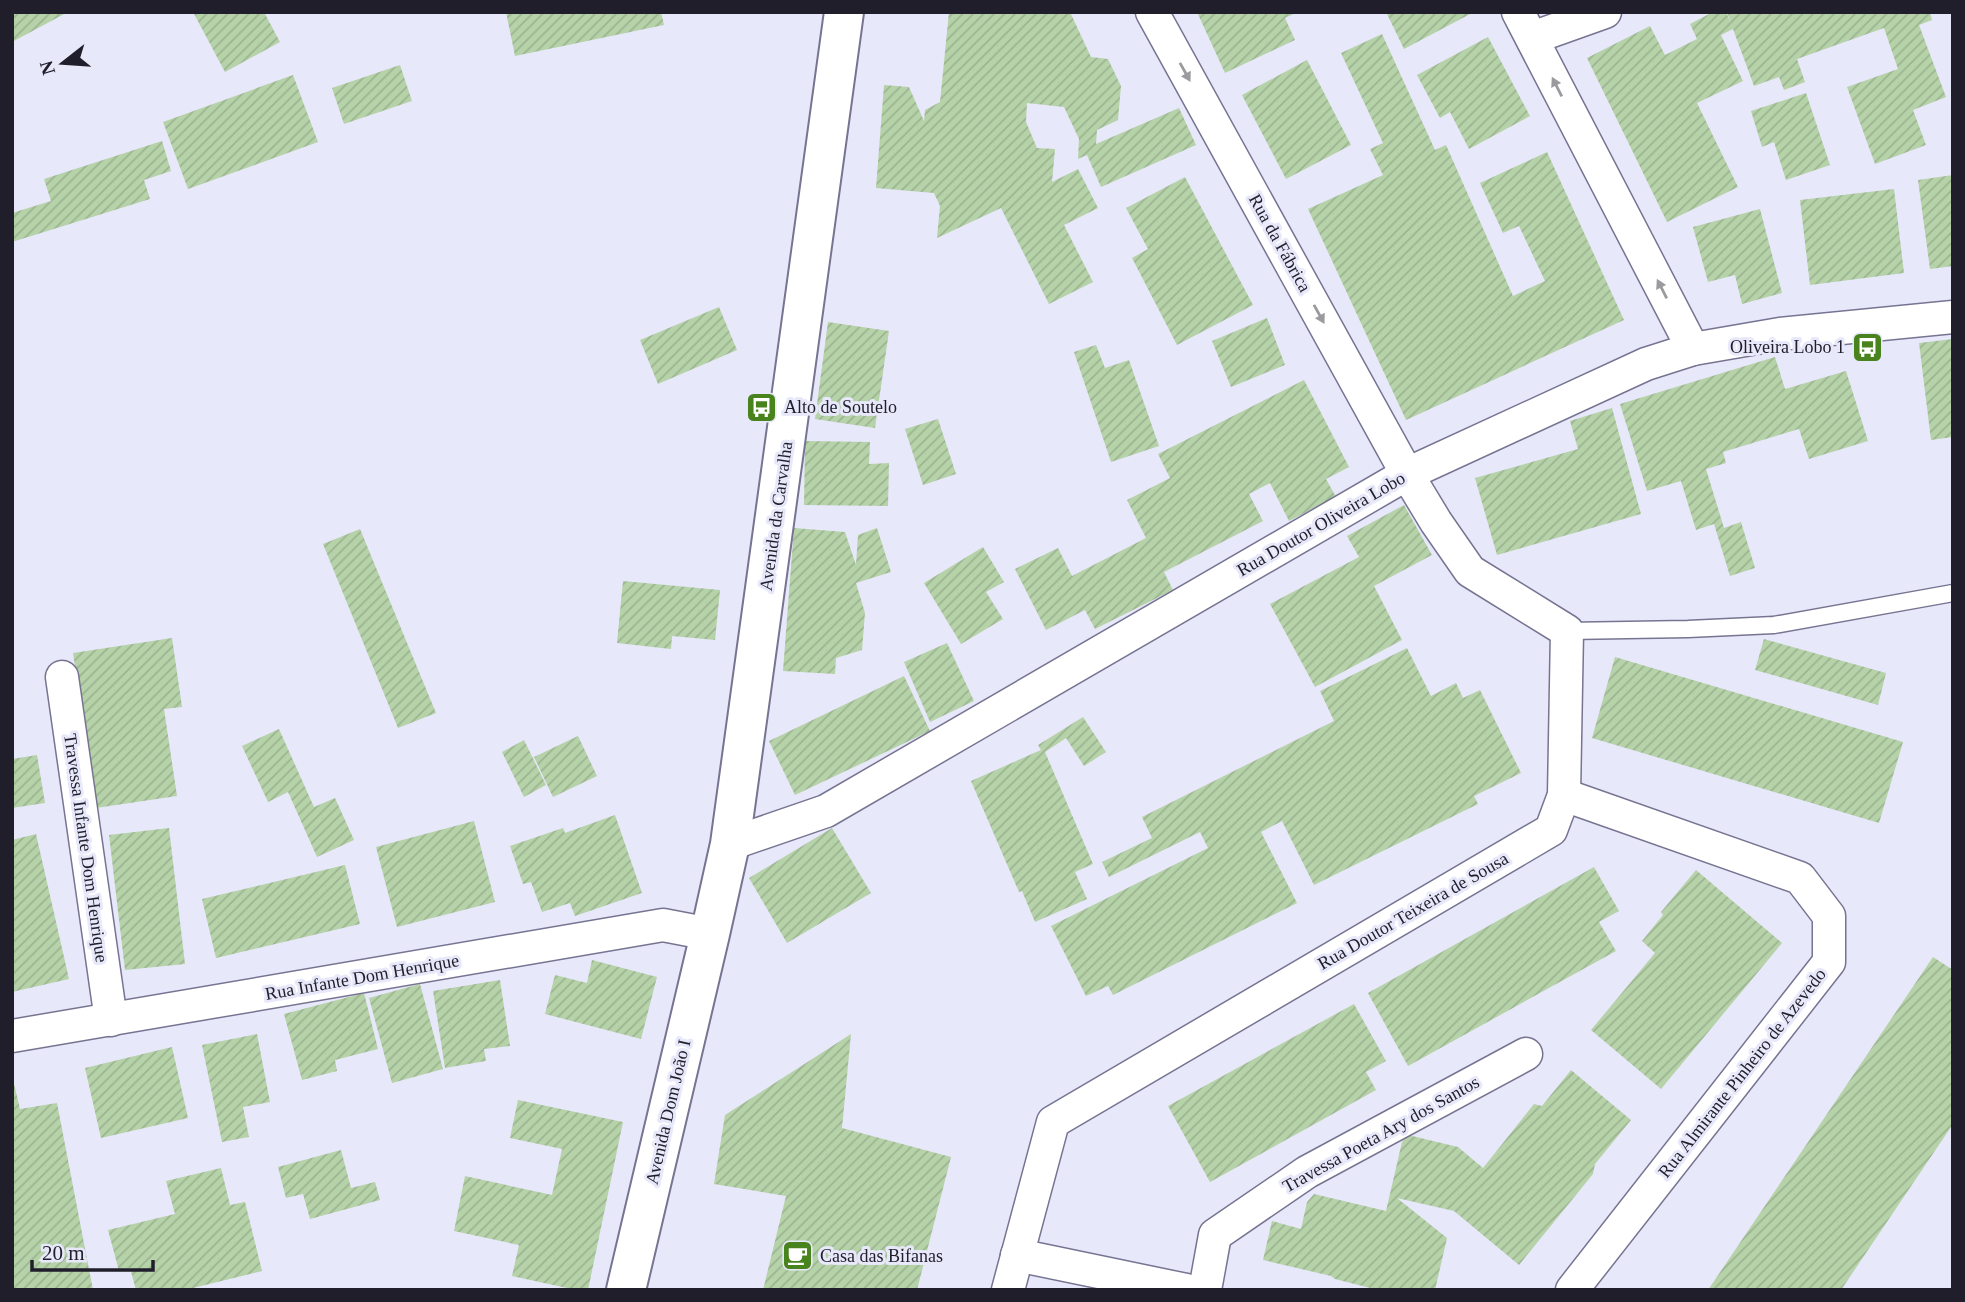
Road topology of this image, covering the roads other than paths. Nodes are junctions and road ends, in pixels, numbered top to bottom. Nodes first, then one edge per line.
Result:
1 (844, 12) edge
2 (1152, 12) edge
3 (1605, 12) edge
4 (1525, 25) edge
5 (1953, 317) edge
6 (1693, 349) junction
7 (1407, 474) junction
8 (1953, 593) edge
9 (1567, 631) junction
10 (62, 677) dead end
11 (1564, 795) junction
12 (730, 844) junction
13 (710, 934) junction
14 (111, 1020) junction
15 (12, 1036) edge
16 (1527, 1054) dead end
17 (1017, 1255) junction
18 (626, 1290) edge
19 (1008, 1290) edge
20 (1186, 1290) edge
21 (1205, 1290) edge
22 (1572, 1290) edge

1 - 12 street, Avenida da Carvalha
2 -> 7 street, Rua da Fábrica
3 - 4 street
6 -> 4 street
5 - 6 street, Rua Doutor Oliveira Lobo
6 - 7 street, Rua Doutor Oliveira Lobo
7 - 9 street
7 - 12 street, Rua Doutor Oliveira Lobo
8 - 9 lane
9 - 11 street, Rua Doutor Teixeira de Sousa
10 - 14 street, Travessa Infante Dom Henrique
11 - 17 street, Rua Doutor Teixeira de Sousa
11 - 22 street, Rua Almirante Pinheiro de Azevedo
12 - 13 street, Avenida da Carvalha
13 - 14 street, Rua Infante Dom Henrique
13 - 18 street, Avenida Dom João I
14 - 15 street, Rua Infante Dom Henrique
16 - 21 street, Travessa Poeta Ary dos Santos
17 - 19 street, Rua Doutor Teixeira de Sousa
17 - 20 street

